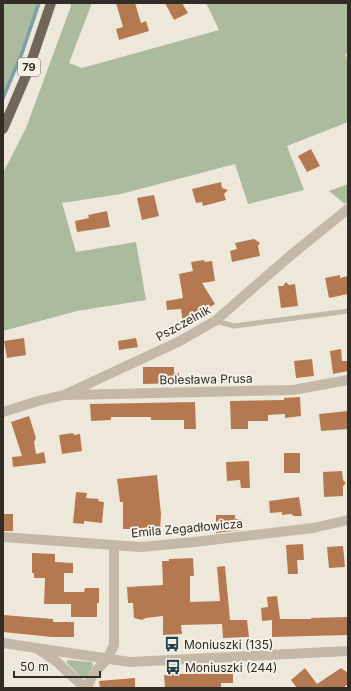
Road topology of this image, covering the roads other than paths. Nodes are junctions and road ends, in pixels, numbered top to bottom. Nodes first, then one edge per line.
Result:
1 (51, 3) edge
2 (3, 128) edge
3 (348, 209) edge
4 (348, 311) edge
5 (215, 321) junction
6 (348, 380) edge
7 (64, 395) junction
8 (3, 412) edge
9 (348, 520) edge
10 (3, 537) edge
11 (114, 546) junction
12 (3, 643) edge
13 (38, 649) junction
14 (348, 651) edge
15 (107, 659) junction
16 (86, 688) edge

1 - 2 main road, 79
3 - 5 street, Pszczelnik
4 - 5 lane
5 - 7 street, Pszczelnik
6 - 7 street, Bolesława Prusa
7 - 8 street, Pszczelnik
9 - 11 street, Emila Zegadłowicza
10 - 11 street, Emila Zegadłowicza
11 - 15 street
12 - 13 street
13 - 15 street
13 - 16 street
14 - 15 street
15 - 16 street

